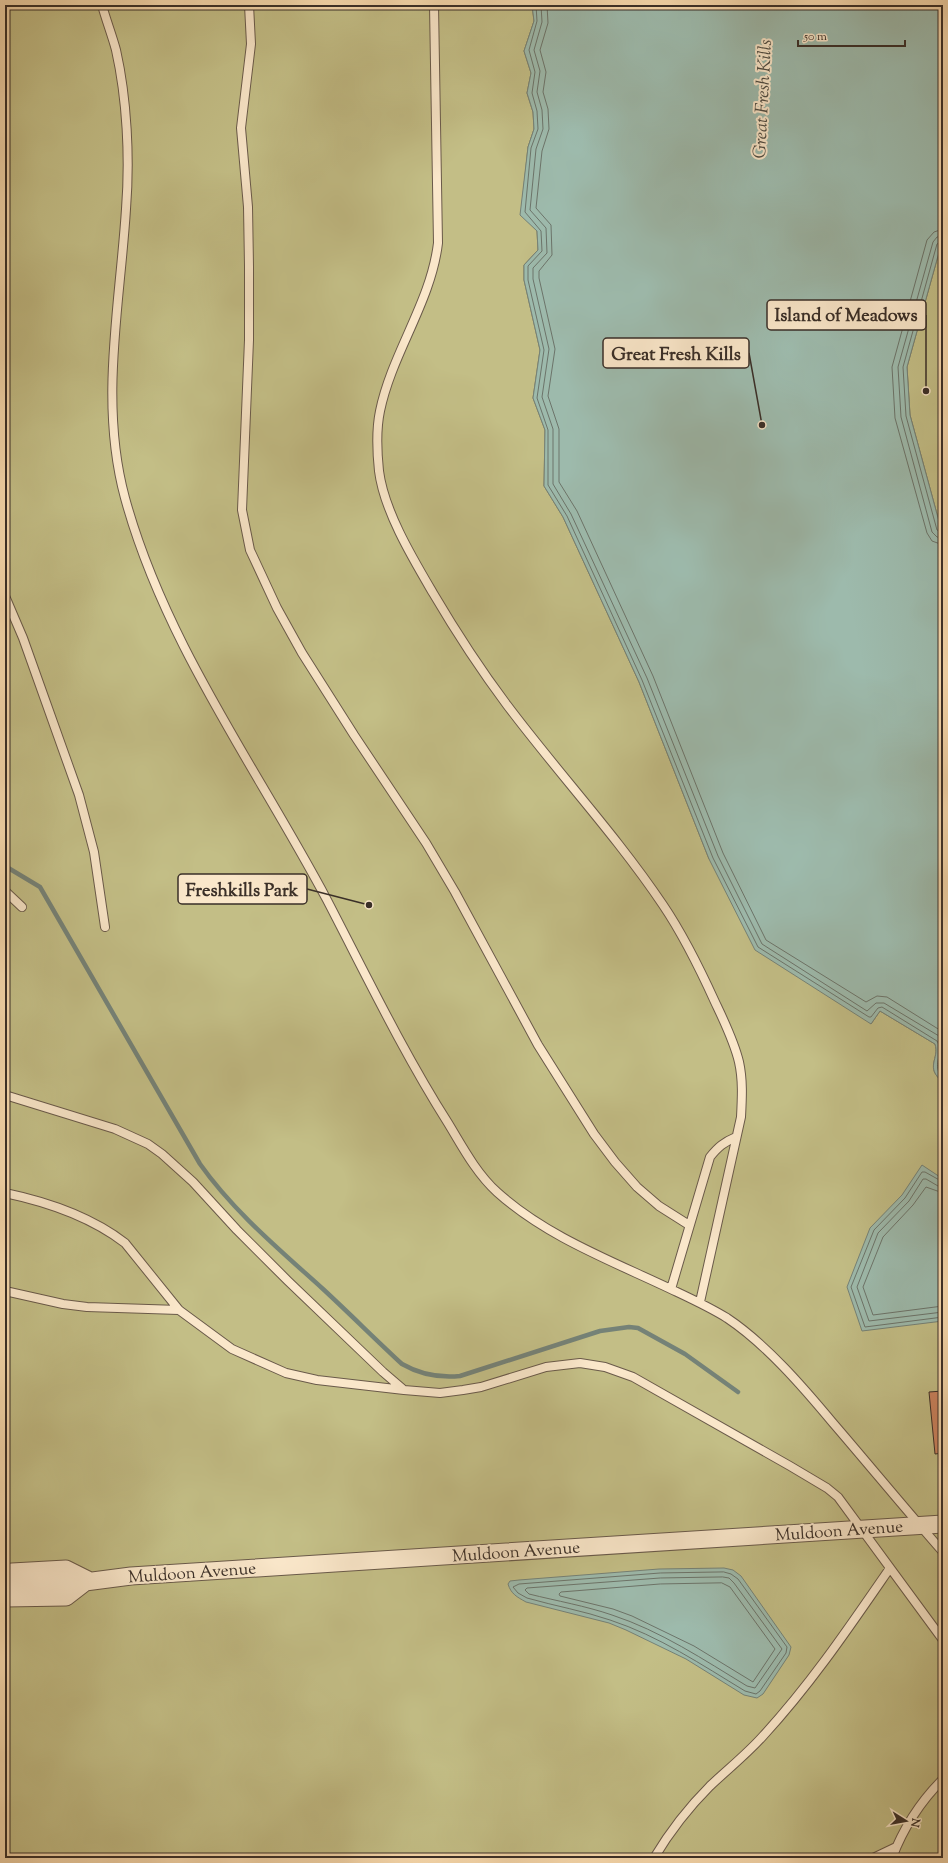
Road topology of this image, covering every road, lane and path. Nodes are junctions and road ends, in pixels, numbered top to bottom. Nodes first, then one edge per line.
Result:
1 (102, 5) edge
2 (248, 5) edge
3 (434, 5) edge
4 (5, 596) edge
5 (5, 891) edge
6 (22, 907) dead end
7 (105, 927) dead end
8 (5, 1094) edge
9 (736, 1137) junction
10 (5, 1193) edge
11 (689, 1225) junction
12 (671, 1289) junction
13 (5, 1291) edge
14 (700, 1302) junction
15 (179, 1310) junction
16 (404, 1390) junction
17 (943, 1524) edge
18 (919, 1525) junction
19 (861, 1529) junction
20 (943, 1552) edge
21 (890, 1568) junction
22 (5, 1576) edge
23 (88, 1580) junction
24 (5, 1585) edge
25 (5, 1598) edge
26 (943, 1640) edge
27 (943, 1779) edge
28 (896, 1847) junction
29 (654, 1858) edge
30 (873, 1858) edge
31 (892, 1858) edge

1 - 12 lane
2 - 11 lane
3 - 9 lane
4 - 7 lane
5 - 6 lane
8 - 16 lane
9 - 11 lane
9 - 14 lane
10 - 15 lane
11 - 12 lane
12 - 14 lane
13 - 15 lane
14 - 18 lane
15 - 16 lane
16 - 19 lane
17 - 18 street, Muldoon Avenue
18 - 19 street, Muldoon Avenue
18 - 20 lane
19 - 21 lane
19 - 23 street, Muldoon Avenue
21 - 26 lane
21 - 29 lane
22 - 23 street
23 - 24 street, Muldoon Avenue
23 - 25 street
27 - 28 lane
28 - 30 lane
28 - 31 lane

